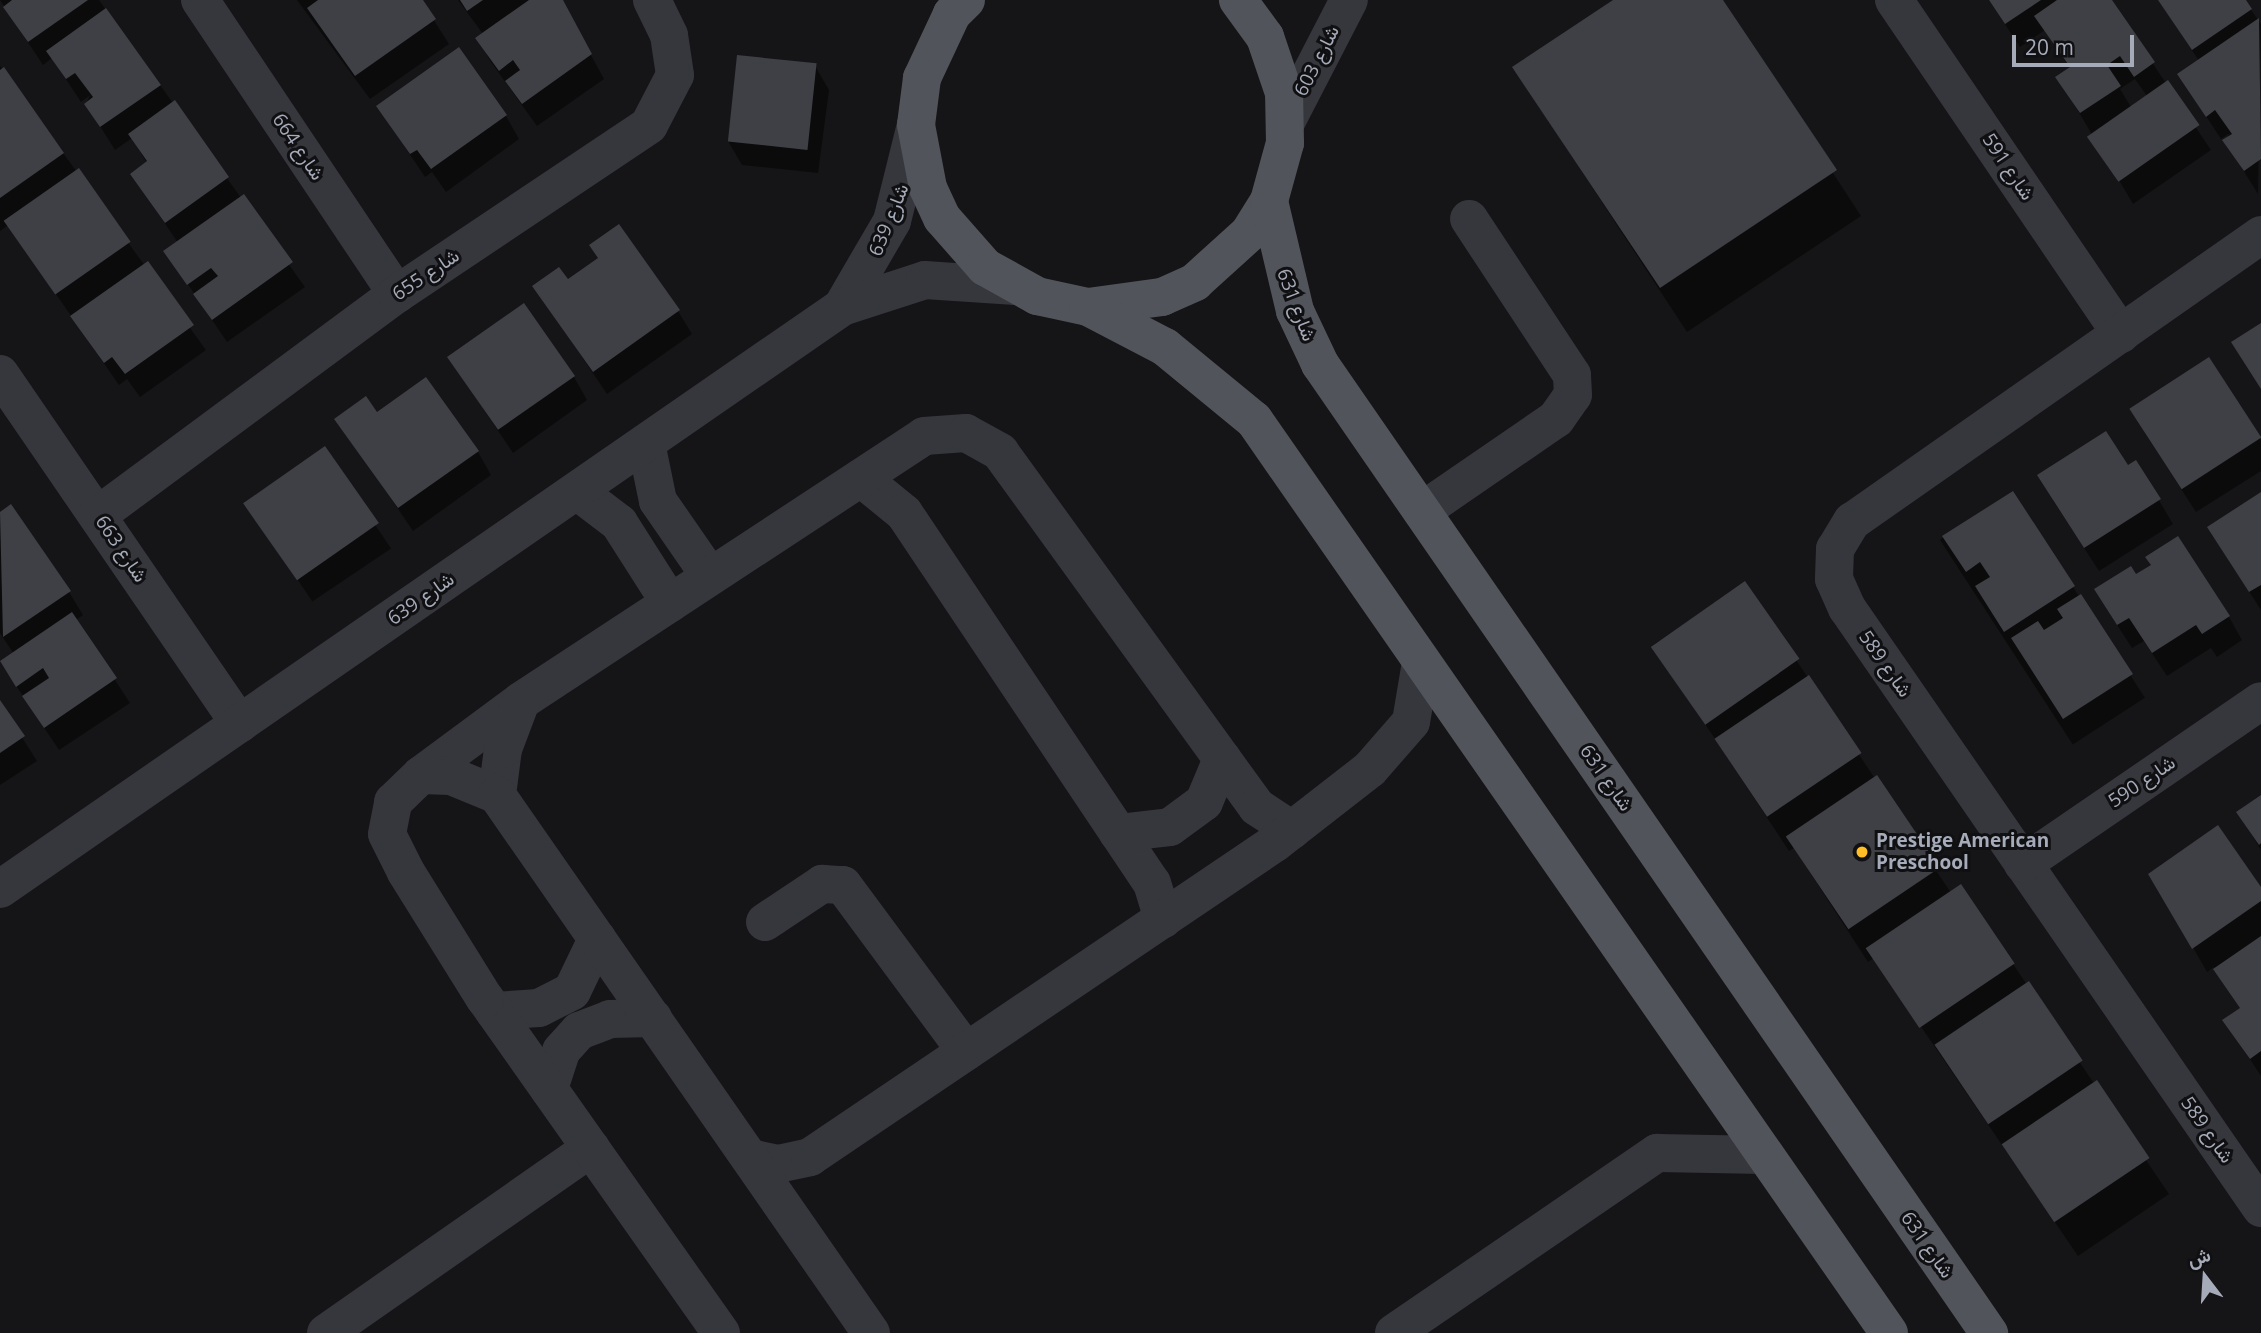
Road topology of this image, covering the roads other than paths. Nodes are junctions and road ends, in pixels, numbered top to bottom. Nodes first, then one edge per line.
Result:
1 (200, 0) edge
2 (652, 0) edge
3 (930, 0) edge
4 (966, 0) edge
5 (1238, 0) edge
6 (1349, 0) edge
7 (1895, 0) edge
8 (930, 55) junction
9 (1286, 122) junction
10 (916, 125) junction
11 (1269, 201) junction
12 (1469, 219) dead end
13 (2261, 235) edge
14 (1012, 286) junction
15 (397, 294) junction
16 (842, 307) junction
17 (1088, 307) junction
18 (2121, 334) junction
19 (0, 374) edge
20 (646, 443) junction
21 (860, 478) junction
22 (577, 491) junction
23 (1422, 511) junction
24 (99, 515) junction
25 (710, 576) junction
26 (670, 603) junction
27 (1421, 662) junction
28 (521, 701) junction
29 (2261, 701) edge
30 (240, 724) junction
31 (1222, 759) junction
32 (421, 775) junction
33 (497, 795) junction
34 (1292, 830) junction
35 (1118, 833) junction
36 (2023, 864) junction
37 (0, 889) edge
38 (1163, 919) junction
39 (765, 922) dead end
40 (597, 939) junction
41 (494, 1011) junction
42 (653, 1018) junction
43 (966, 1051) junction
44 (549, 1089) junction
45 (591, 1148) junction
46 (1766, 1156) junction
47 (750, 1158) junction
48 (2261, 1208) edge
49 (326, 1333) edge
50 (721, 1333) edge
51 (871, 1333) edge
52 (1394, 1333) edge
53 (1889, 1333) edge
54 (1989, 1333) edge

1 - 15 street, شارع 664
2 - 15 street, شارع 655
3 - 8 main road
4 - 8 main road
5 - 9 main road
6 - 9 street, شارع 603
7 - 18 street, شارع 591
8 - 10 main road
9 - 11 main road
10 - 14 main road
10 - 16 street, شارع 639
11 - 17 main road
11 - 23 main road, شارع 631
12 - 23 street
13 - 18 street, شارع 589
14 - 16 street, شارع 639
14 - 17 main road
15 - 24 street, شارع 655
16 - 20 street, شارع 639
17 - 27 main road
18 - 36 street, شارع 589
19 - 24 street, شارع 663
20 - 22 street, شارع 639
20 - 25 street
21 - 25 street
21 - 31 street
21 - 35 street
22 - 26 street
22 - 30 street, شارع 639
23 - 54 main road, شارع 631
24 - 30 street, شارع 663
25 - 26 street
26 - 28 street
27 - 34 street
27 - 46 main road
28 - 32 street
28 - 33 street
29 - 36 street, شارع 590
30 - 37 street, شارع 639
31 - 34 street
31 - 35 street
32 - 33 street
32 - 41 street
33 - 40 street
34 - 38 street
35 - 38 street
36 - 48 street, شارع 589
38 - 43 street
39 - 43 street
40 - 41 street
40 - 42 street
41 - 44 street
42 - 44 street
42 - 47 street
43 - 47 street
44 - 45 street
45 - 49 street
45 - 50 street
46 - 52 street
46 - 53 main road
47 - 51 street

